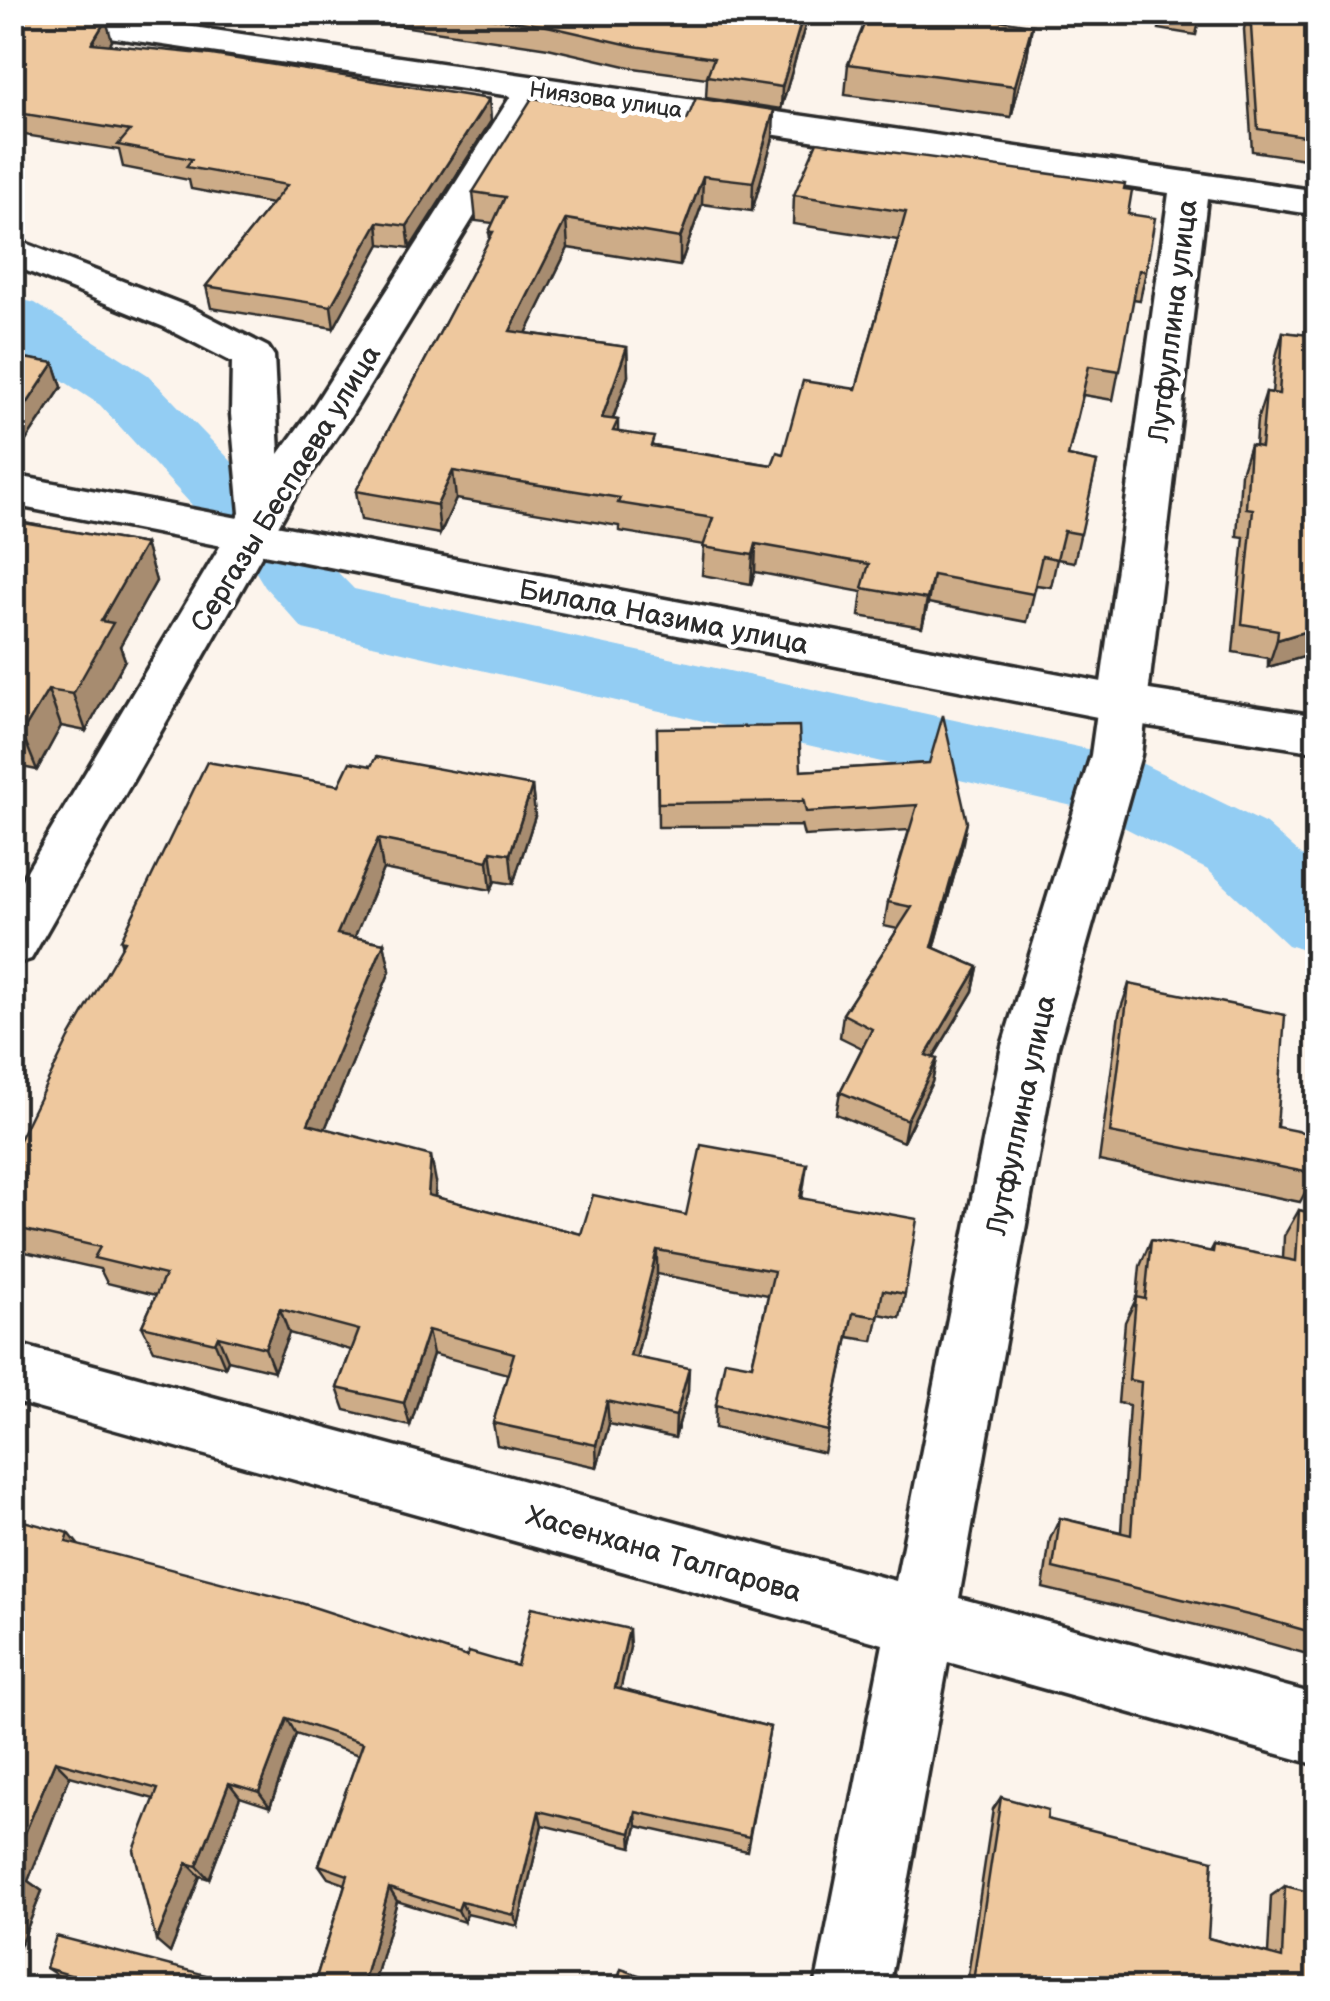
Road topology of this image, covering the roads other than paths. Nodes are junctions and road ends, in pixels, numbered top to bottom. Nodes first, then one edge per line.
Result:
1 (14, 12) edge
2 (534, 88) junction
3 (1190, 182) junction
4 (1318, 203) edge
5 (12, 250) edge
6 (12, 490) edge
7 (257, 526) junction
8 (1119, 730) junction
9 (1318, 734) edge
10 (12, 944) edge
11 (12, 1372) edge
12 (920, 1624) junction
13 (1318, 1730) edge
14 (852, 1988) edge

1 - 2 street, Ниязова улица
2 - 3 street, Ниязова улица
2 - 7 street, Сергазы Беспаева улица
3 - 4 street, Ниязова улица
3 - 8 street, Лутфуллина улица
5 - 7 street
6 - 7 street, Билала Назима улица
7 - 8 street, Билала Назима улица
7 - 10 street, Сергазы Беспаева улица
8 - 9 street, Билала Назима улица
8 - 12 street, Лутфуллина улица
11 - 12 street, Хасенхана Талгарова
12 - 13 street, Хасенхана Талгарова
12 - 14 street, Лутфуллина улица

